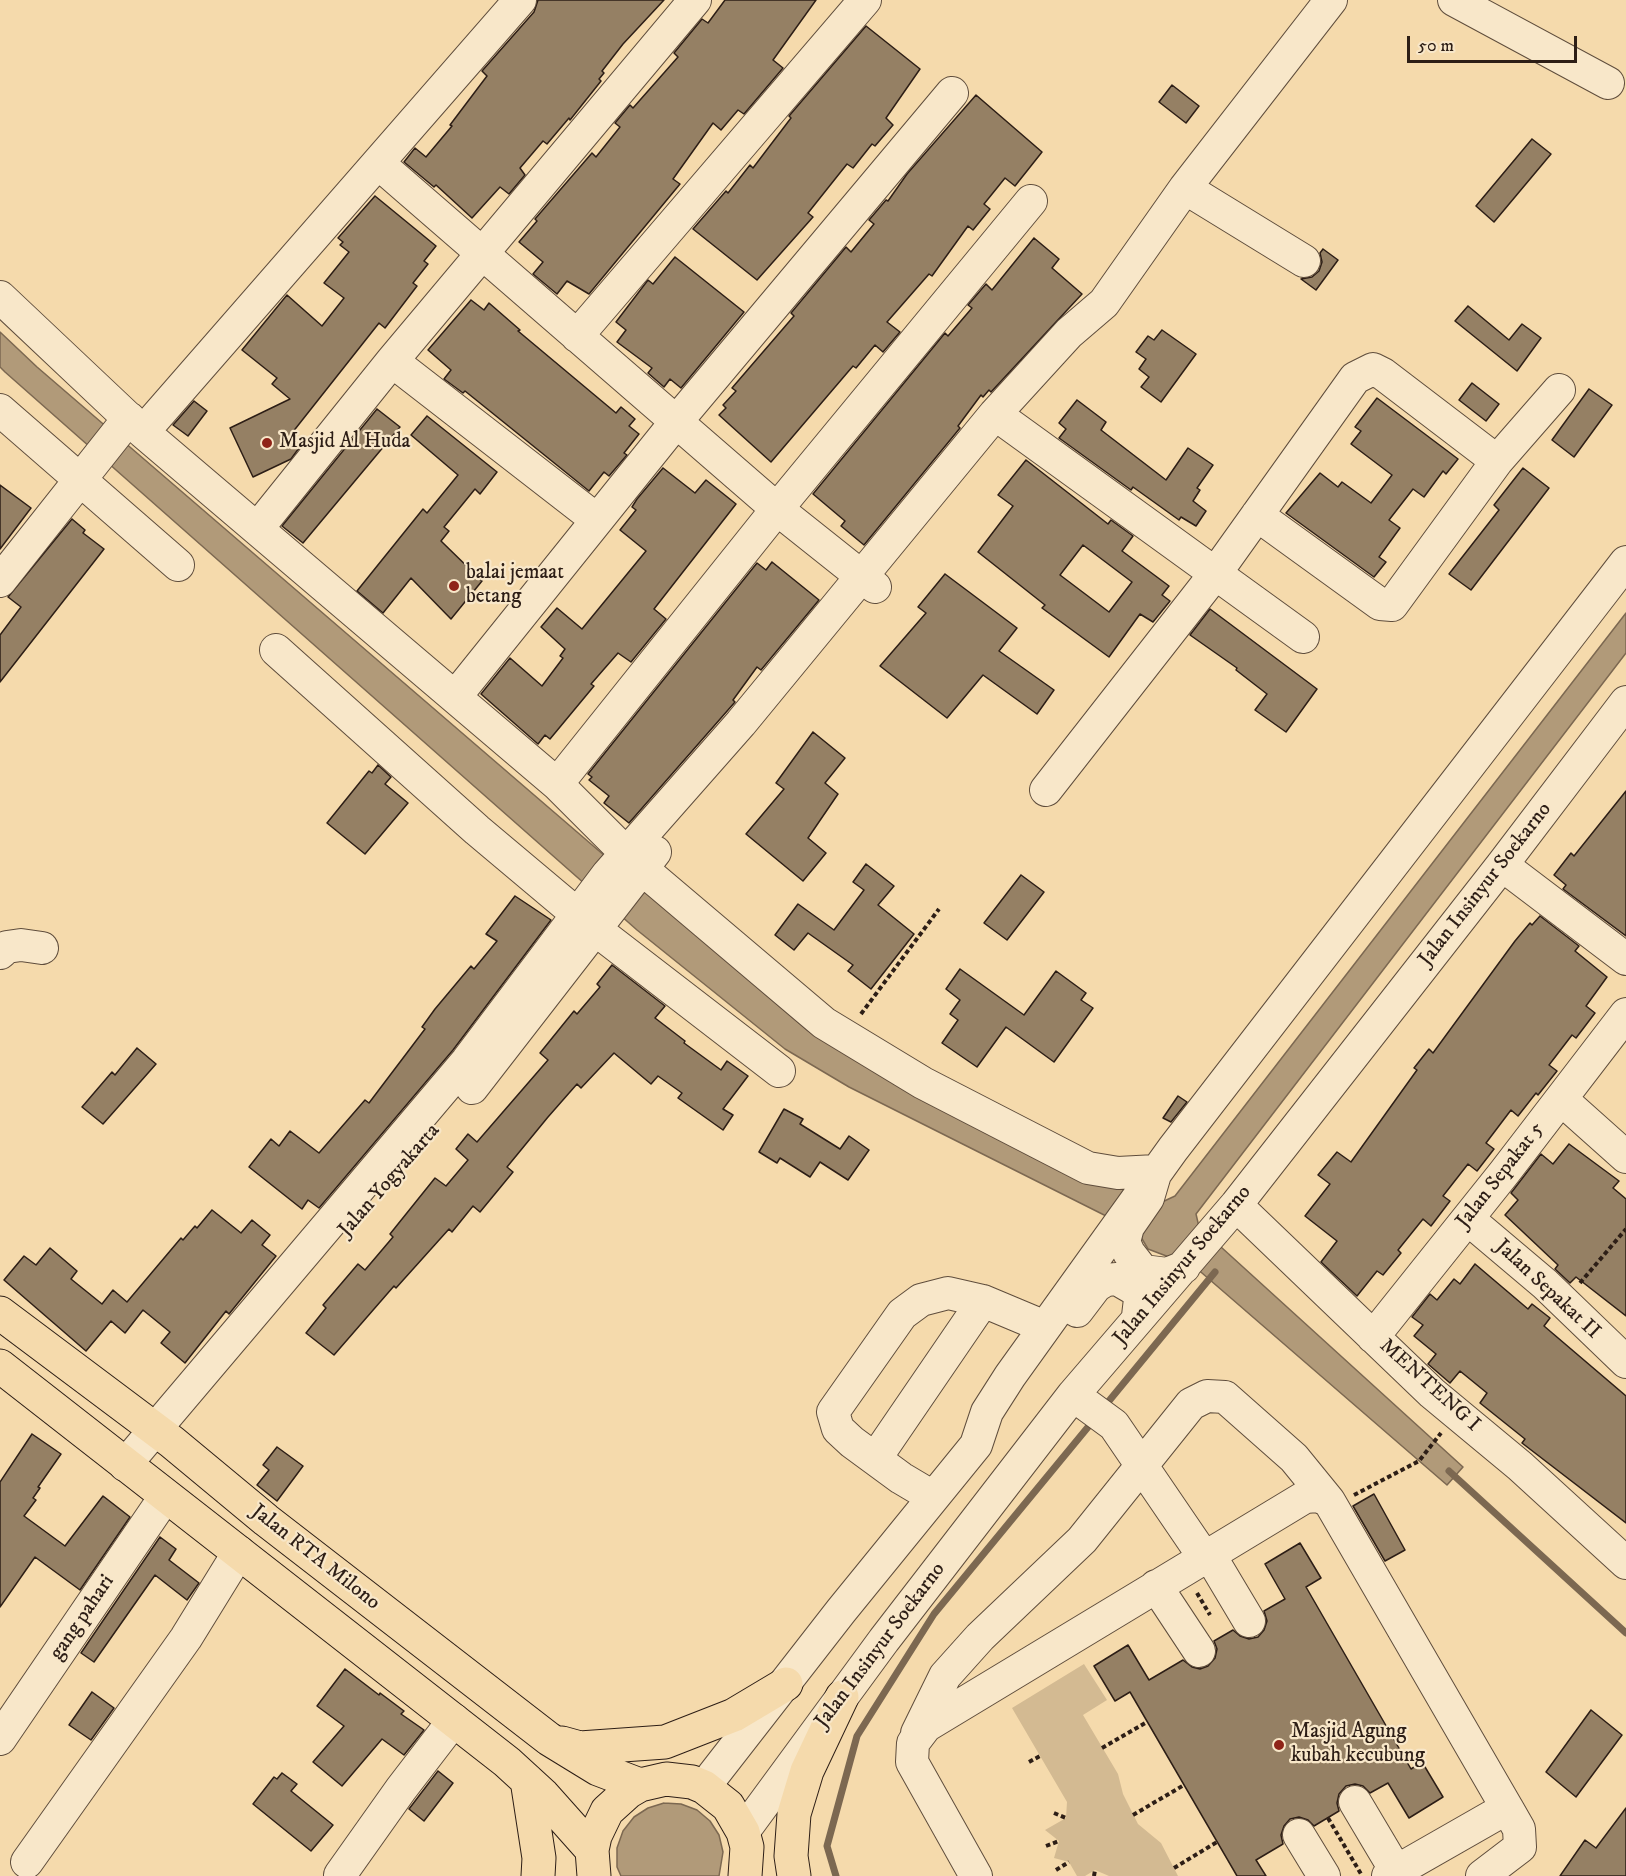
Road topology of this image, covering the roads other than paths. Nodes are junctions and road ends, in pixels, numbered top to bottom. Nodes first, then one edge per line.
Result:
1 (520, 0) edge
2 (694, 0) edge
3 (865, 0) edge
4 (1331, 0) edge
5 (1454, 0) edge
6 (1608, 83) dead end
7 (952, 93) dead end
8 (378, 163) junction
9 (1185, 189) junction
10 (1031, 201) dead end
11 (481, 254) junction
12 (1304, 261) dead end
13 (0, 297) edge
14 (577, 336) junction
15 (392, 361) junction
16 (1559, 390) dead end
17 (0, 410) edge
18 (1002, 419) junction
19 (676, 422) junction
20 (128, 429) junction
21 (1497, 461) junction
22 (85, 472) junction
23 (777, 509) junction
24 (1257, 515) junction
25 (597, 520) junction
26 (257, 529) junction
27 (1626, 562) edge
28 (178, 565) dead end
29 (1215, 574) junction
30 (0, 581) edge
31 (868, 581) junction
32 (1303, 637) dead end
33 (276, 650) dead end
34 (455, 697) junction
35 (1626, 702) edge
36 (557, 784) junction
37 (1046, 790) dead end
38 (1502, 865) junction
39 (626, 870) junction
40 (591, 916) junction
41 (42, 948) dead end
42 (0, 953) edge
43 (1626, 959) edge
44 (1626, 1014) edge
45 (778, 1071) dead end
46 (1561, 1099) junction
47 (1626, 1156) edge
48 (1149, 1188) junction
49 (1236, 1205) junction
50 (1468, 1219) junction
51 (1111, 1241) junction
52 (1187, 1265) junction
53 (983, 1301) junction
54 (0, 1313) edge
55 (1138, 1320) junction
56 (1044, 1327) junction
57 (1373, 1337) junction
58 (1626, 1362) edge
59 (0, 1366) edge
60 (1088, 1406) junction
61 (163, 1436) junction
62 (976, 1445) junction
63 (875, 1459) junction
64 (125, 1465) junction
65 (1142, 1466) junction
66 (165, 1497) junction
67 (933, 1497) junction
68 (1330, 1504) junction
69 (239, 1552) junction
70 (1206, 1555) junction
71 (1626, 1563) edge
72 (1156, 1586) junction
73 (841, 1611) junction
74 (1249, 1621) dead end
75 (884, 1640) junction
76 (1199, 1651) dead end
77 (786, 1684) junction
78 (842, 1697) junction
79 (454, 1720) junction
80 (0, 1739) edge
81 (549, 1739) junction
82 (914, 1743) junction
83 (527, 1780) junction
84 (640, 1785) junction
85 (704, 1787) junction
86 (1355, 1802) dead end
87 (1507, 1808) junction
88 (743, 1832) junction
89 (1299, 1835) dead end
90 (27, 1862) dead end
91 (593, 1863) edge
92 (1392, 1874) edge
93 (340, 1875) edge
94 (538, 1876) edge
95 (745, 1876) edge
96 (794, 1876) edge
97 (976, 1876) edge
98 (1324, 1876) edge
99 (1482, 1876) edge

1 - 8 street
2 - 11 street
3 - 14 street
4 - 9 street
5 - 6 street
7 - 19 street
8 - 11 street
8 - 20 street
9 - 12 street
9 - 18 street
10 - 23 street
11 - 14 street
11 - 15 street
13 - 20 street
14 - 19 street
15 - 25 street
15 - 26 street
16 - 21 street
17 - 22 street
18 - 29 street
18 - 31 street
19 - 23 street
19 - 25 street
20 - 22 street
20 - 26 street
21 - 24 street
21 - 24 street
22 - 28 street
22 - 30 street
23 - 31 street
23 - 36 street
24 - 29 street
25 - 34 street
26 - 34 street
27 - 48 street
29 - 32 street
29 - 37 street
31 - 39 street
33 - 40 street
34 - 36 street
35 - 38 street, Jalan Insinyur Soekarno
36 - 39 street
38 - 43 street
38 - 49 street, Jalan Insinyur Soekarno
39 - 40 street
39 - 48 street
40 - 45 street
40 - 61 street
41 - 42 street
44 - 46 street, Jalan Sepakat 5
46 - 47 street
46 - 50 street, Jalan Sepakat 5
48 - 51 street
49 - 52 street, Jalan Insinyur Soekarno
49 - 57 street, MENTENG I
50 - 57 street, Jalan Sepakat 5
50 - 58 street, Jalan Sepakat II
51 - 52 street
51 - 56 street
52 - 55 street, Jalan Insinyur Soekarno
53 - 56 street
53 - 63 street
53 - 63 street
54 - 61 highway, Jalan RTA Milono
55 - 60 street, Jalan Insinyur Soekarno
55 - 62 street
56 - 62 street
57 - 71 street, MENTENG I
59 - 64 highway, Jalan RTA Milono
60 - 65 street
60 - 75 street, Jalan Insinyur Soekarno
61 - 64 street
61 - 81 highway, Jalan RTA Milono
62 - 67 street
63 - 67 street
64 - 66 highway, Jalan RTA Milono
65 - 68 street
65 - 70 street
65 - 82 street
66 - 69 highway, Jalan RTA Milono
66 - 80 street, gang pahari
67 - 73 street
68 - 70 street
68 - 87 street
69 - 79 highway, Jalan RTA Milono
69 - 90 street
70 - 72 street
70 - 74 street
72 - 76 street
72 - 82 street
73 - 75 street
73 - 77 street
75 - 78 street, Jalan Insinyur Soekarno
77 - 81 highway
77 - 85 street
78 - 88 street, Jalan Insinyur Soekarno
78 - 96 highway
79 - 83 highway, Jalan RTA Milono
79 - 93 street
81 - 84 highway, Jalan RTA Milono
82 - 97 street
83 - 91 highway, Jalan RTA Milono
83 - 94 highway
84 - 85 highway
84 - 91 highway
85 - 88 highway
86 - 92 street
87 - 92 street
87 - 99 street
88 - 95 highway
89 - 98 street

